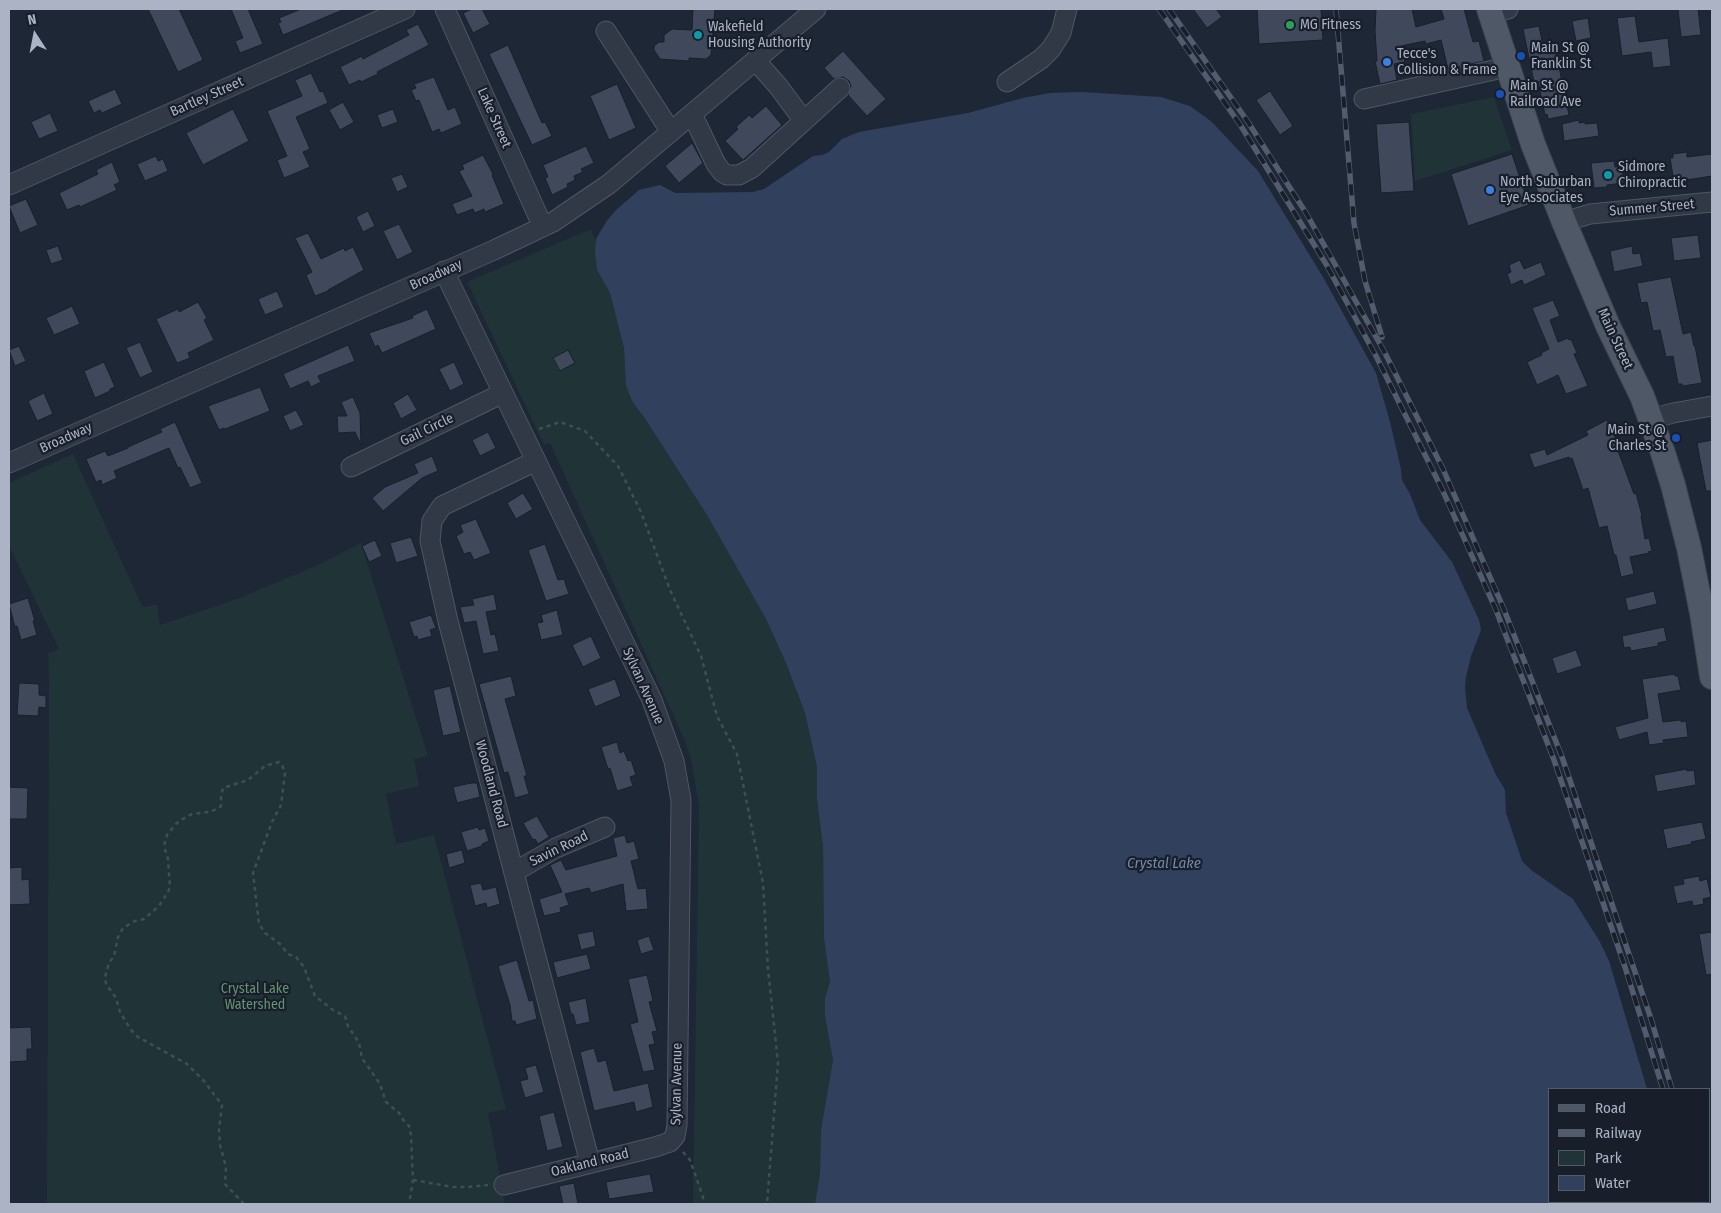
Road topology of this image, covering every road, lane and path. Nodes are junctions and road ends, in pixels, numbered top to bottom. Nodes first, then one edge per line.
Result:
1 (405, 9) edge
2 (445, 9) edge
3 (816, 9) edge
4 (1066, 9) edge
5 (1496, 10) edge
6 (606, 32) dead end
7 (755, 60) junction
8 (1507, 67) junction
9 (1007, 82) dead end
10 (840, 88) dead end
11 (1364, 99) dead end
12 (692, 114) junction
13 (804, 121) junction
14 (671, 132) junction
15 (9, 185) edge
16 (1712, 202) edge
17 (1564, 222) junction
18 (544, 227) junction
19 (444, 271) junction
20 (503, 393) junction
21 (1712, 406) edge
22 (1652, 420) junction
23 (523, 434) junction
24 (536, 461) junction
25 (9, 463) edge
26 (351, 467) dead end
27 (1712, 677) edge
28 (605, 827) dead end
29 (514, 872) junction
30 (674, 1138) junction
31 (590, 1163) junction
32 (413, 1180) junction
33 (504, 1184) joint
34 (244, 1204) edge
35 (409, 1204) edge
36 (703, 1204) edge
37 (767, 1204) edge

1 - 15 street, Bartley Street
2 - 18 street, Lake Street
3 - 7 street, Broadway
4 - 9 street
5 - 8 main road, Main Street
6 - 14 street
7 - 12 street, Broadway
7 - 13 street
8 - 11 street
8 - 17 main road, Main Street
10 - 13 street
12 - 13 street
12 - 14 street, Broadway
14 - 18 street, Broadway
16 - 17 street, Summer Street
17 - 22 main road, Main Street
18 - 19 street, Broadway
19 - 20 street, Sylvan Avenue
19 - 25 street, Broadway
20 - 23 street, Sylvan Avenue
20 - 26 street, Gail Circle
21 - 22 street
22 - 27 main road, Main Street
23 - 24 street, Sylvan Avenue
23 - 37 path
24 - 29 street, Woodland Road
24 - 30 street, Sylvan Avenue
28 - 29 street, Savin Road
29 - 31 street, Woodland Road
30 - 31 street, Oakland Road
30 - 36 path
31 - 33 street, Oakland Road
32 - 33 path
32 - 34 path
32 - 35 path

